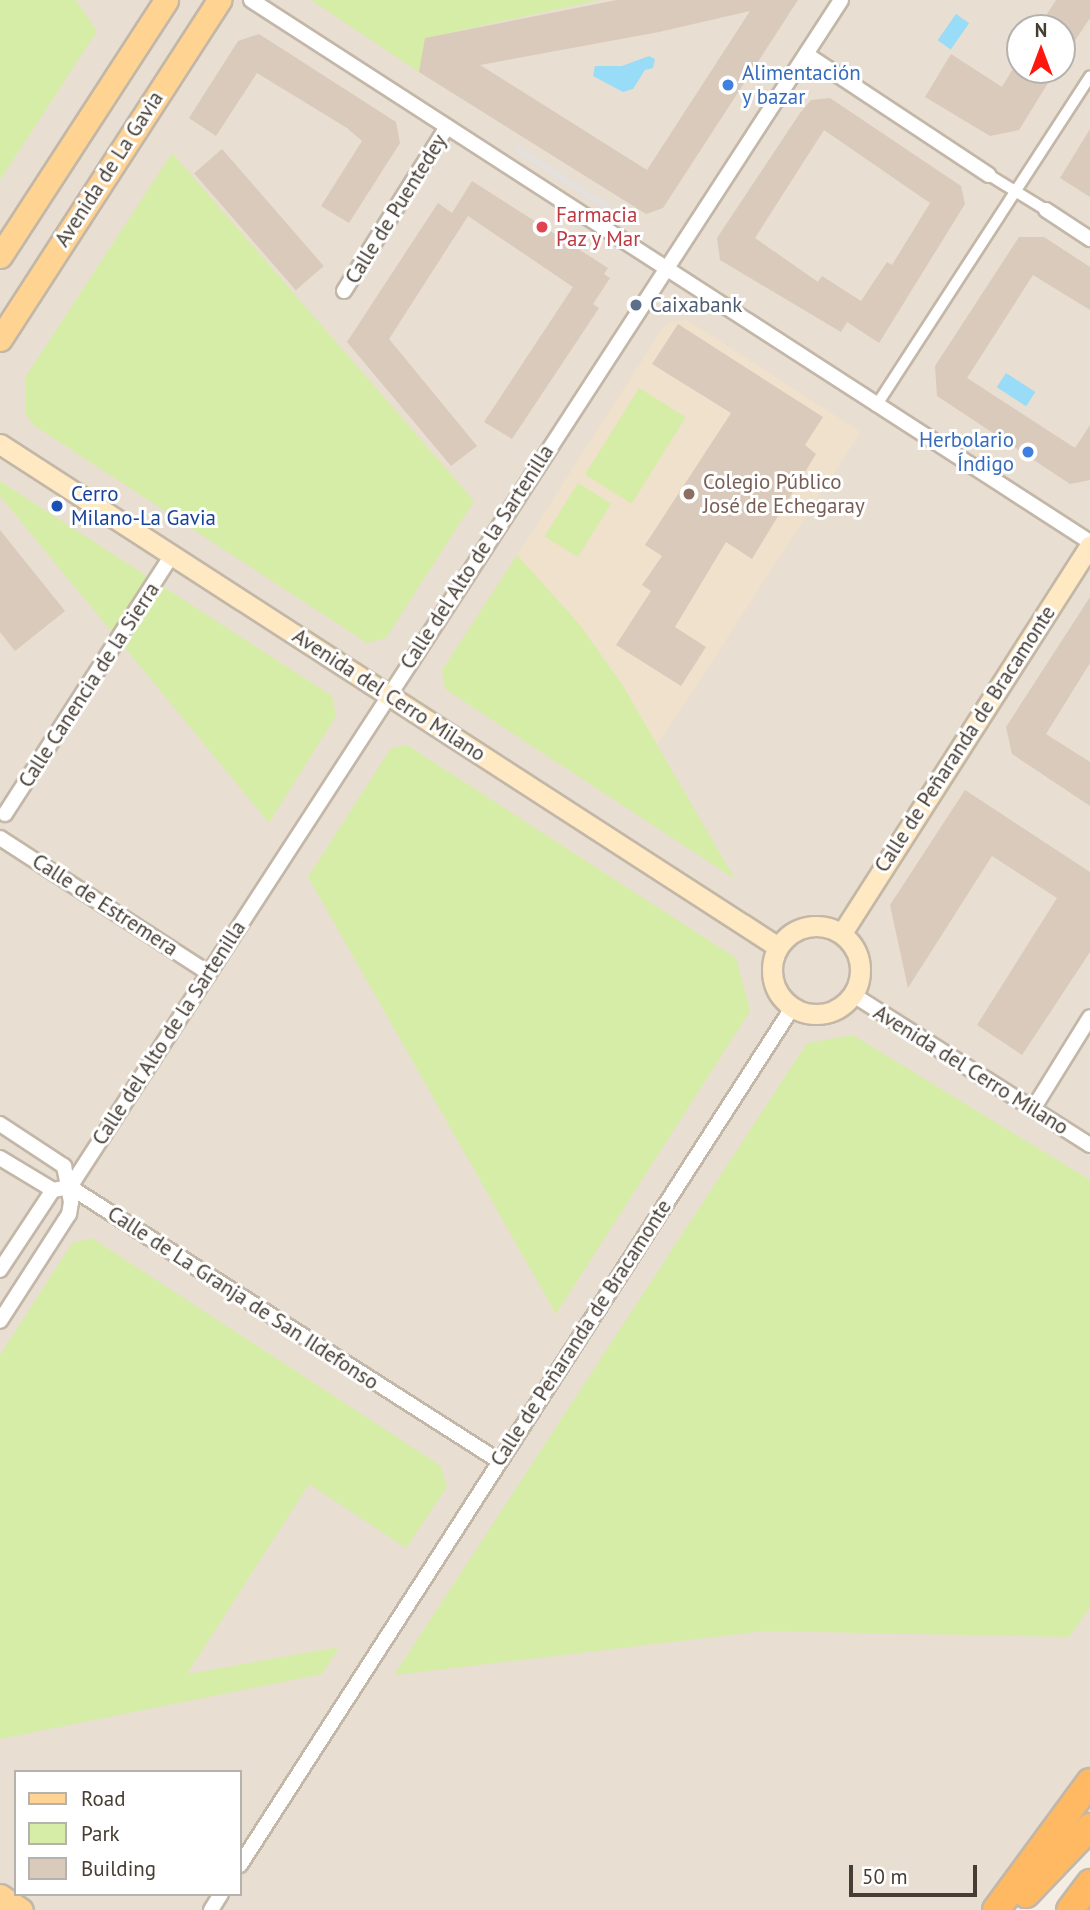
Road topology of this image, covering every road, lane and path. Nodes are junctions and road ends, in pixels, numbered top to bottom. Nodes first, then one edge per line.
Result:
1 (166, 0) edge
2 (219, 0) edge
3 (251, 0) edge
4 (841, 0) edge
5 (806, 54) junction
6 (1090, 76) edge
7 (447, 127) junction
8 (989, 175) joint
9 (1015, 191) junction
10 (1046, 210) joint
11 (1090, 239) edge
12 (0, 256) edge
13 (666, 268) junction
14 (344, 291) dead end
15 (0, 339) edge
16 (876, 406) junction
17 (0, 443) edge
18 (1090, 543) edge
19 (172, 555) junction
20 (388, 695) junction
21 (5, 814) dead end
22 (0, 838) edge
23 (842, 933) junction
24 (778, 947) junction
25 (209, 973) junction
26 (852, 994) junction
27 (792, 1008) junction
28 (1090, 1017) edge
29 (1033, 1108) junction
30 (0, 1124) edge
31 (1090, 1145) edge
32 (0, 1157) edge
33 (70, 1187) junction
34 (53, 1190) junction
35 (0, 1270) edge
36 (0, 1321) edge
37 (499, 1461) junction
38 (1090, 1782) edge
39 (1090, 1827) edge
40 (242, 1862) edge
41 (1090, 1883) edge
42 (0, 1896) edge
43 (21, 1910) edge
44 (996, 1910) edge
45 (1012, 1910) edge
46 (1070, 1910) edge

1 - 12 main road
2 - 15 main road, Avenida de La Gavia
3 - 7 street, Calle de Puentedey
4 - 5 street, Calle del Alto de la Sartenilla
5 - 8 street
5 - 13 street, Calle del Alto de la Sartenilla
6 - 9 street
7 - 13 street, Calle de Puentedey
7 - 14 street, Calle de Puentedey
8 - 9 street
9 - 10 street
9 - 16 street
10 - 11 street
13 - 16 street, Calle de Puentedey
13 - 20 street, Calle del Alto de la Sartenilla
16 - 18 street, Calle de Puentedey
17 - 19 main road, Avenida del Cerro Milano
18 - 23 main road, Calle de Peñaranda de Bracamonte
19 - 20 main road, Avenida del Cerro Milano
19 - 21 street, Calle Canencia de la Sierra
20 - 24 main road, Avenida del Cerro Milano
20 - 25 street, Calle del Alto de la Sartenilla
22 - 25 street, Calle de Estremera
23 - 24 main road
23 - 26 main road
24 - 27 main road
25 - 33 street, Calle del Alto de la Sartenilla
26 - 27 main road
26 - 29 street, Avenida del Cerro Milano
27 - 37 street, Calle de Peñaranda de Bracamonte
28 - 29 street
29 - 31 street, Avenida del Cerro Milano
30 - 33 street, Calle de La Granja de San Ildefonso
32 - 34 street
33 - 34 street
33 - 36 street, Calle del Alto de la Sartenilla
33 - 37 street, Calle de La Granja de San Ildefonso
34 - 35 street
37 - 40 street, Calle de Peñaranda de Bracamonte
38 - 44 highway
39 - 45 highway
41 - 46 highway
42 - 43 main road

